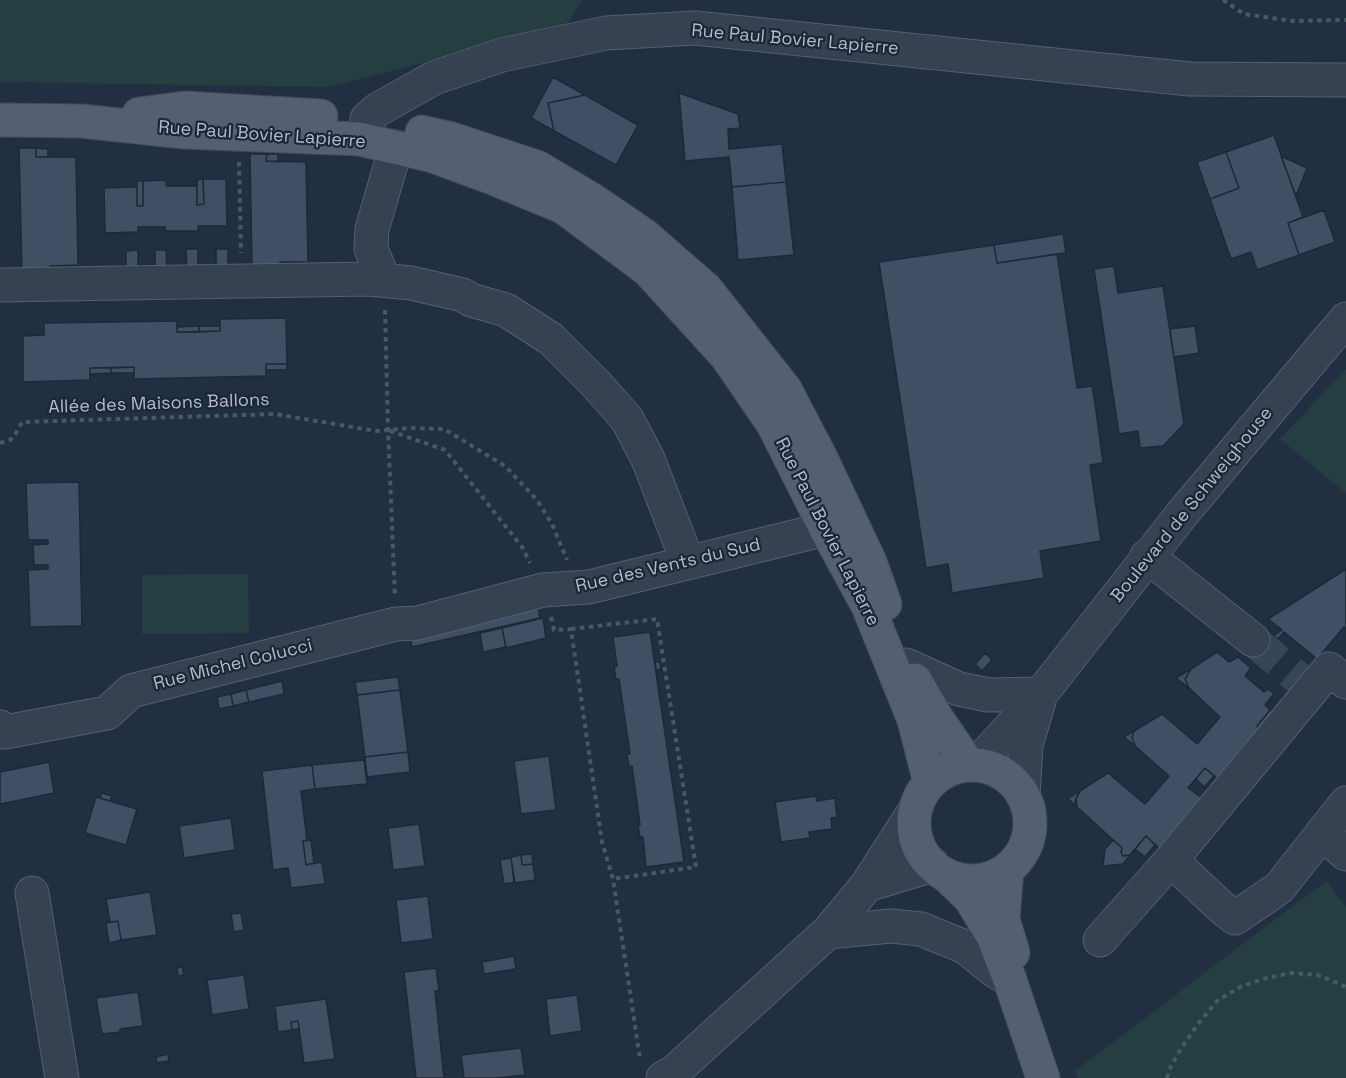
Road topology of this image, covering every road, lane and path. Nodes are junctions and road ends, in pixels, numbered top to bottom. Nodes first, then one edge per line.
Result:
1 (1222, 0) edge
2 (1346, 20) edge
3 (1346, 80) edge
4 (367, 119) junction
5 (0, 120) edge
6 (235, 122) junction
7 (396, 147) junction
8 (384, 280) junction
9 (242, 281) junction
10 (0, 285) edge
11 (1346, 319) edge
12 (387, 430) junction
13 (0, 443) edge
14 (826, 529) junction
15 (1147, 556) junction
16 (688, 562) junction
17 (559, 589) junction
18 (476, 608) joint
19 (396, 624) junction
20 (571, 629) junction
21 (1254, 640) tunnel mouth
22 (906, 665) junction
23 (1346, 682) edge
24 (1041, 694) junction
25 (0, 728) edge
26 (972, 765) junction
27 (1023, 795) junction
28 (923, 797) junction
29 (1346, 803) edge
30 (1334, 843) edge
31 (1171, 860) junction
32 (1007, 869) junction
33 (939, 870) junction
34 (613, 879) junction
35 (867, 885) junction
36 (32, 893) dead end
37 (828, 932) junction
38 (1100, 940) dead end
39 (1010, 980) junction
40 (1346, 987) edge
41 (652, 1072) edge
42 (62, 1078) edge
43 (1043, 1078) edge
44 (1053, 1078) edge
45 (1167, 1078) edge

1 - 2 path
3 - 4 street, Rue Paul Bovier Lapierre
4 - 6 main road, Rue Paul Bovier Lapierre
4 - 22 main road
5 - 6 main road, Rue Paul Bovier Lapierre
6 - 7 main road, Rue Paul Bovier Lapierre
6 - 9 path
7 - 8 street
7 - 14 main road, Rue Paul Bovier Lapierre
8 - 9 street
8 - 12 path
8 - 16 street
9 - 10 street
11 - 15 street, Boulevard de Schweighouse
12 - 13 path, Allée des Maisons Ballons
12 - 17 path
12 - 17 path, Allée des Maisons Ballons
12 - 19 path
14 - 16 street, Rue des Vents du Sud
14 - 28 main road, Rue Paul Bovier Lapierre
15 - 21 street
15 - 24 street, Boulevard de Schweighouse
16 - 17 street, Rue des Vents du Sud
17 - 18 street, Rue des Vents du Sud
17 - 20 path
18 - 19 street, Rue Michel Colucci
19 - 25 street, Rue Michel Colucci
20 - 34 path
20 - 34 path
22 - 24 street
22 - 26 main road
23 - 31 street
24 - 26 street, Boulevard de Schweighouse
24 - 27 street, Boulevard de Schweighouse
26 - 27 main road
26 - 28 main road
27 - 32 main road
28 - 33 main road
28 - 35 street
29 - 30 street
30 - 31 street
31 - 38 street
32 - 33 main road
32 - 44 main road
33 - 35 street
33 - 39 main road
34 - 41 path
35 - 37 street
36 - 42 street
37 - 39 street
37 - 41 street
39 - 43 main road
40 - 45 path

